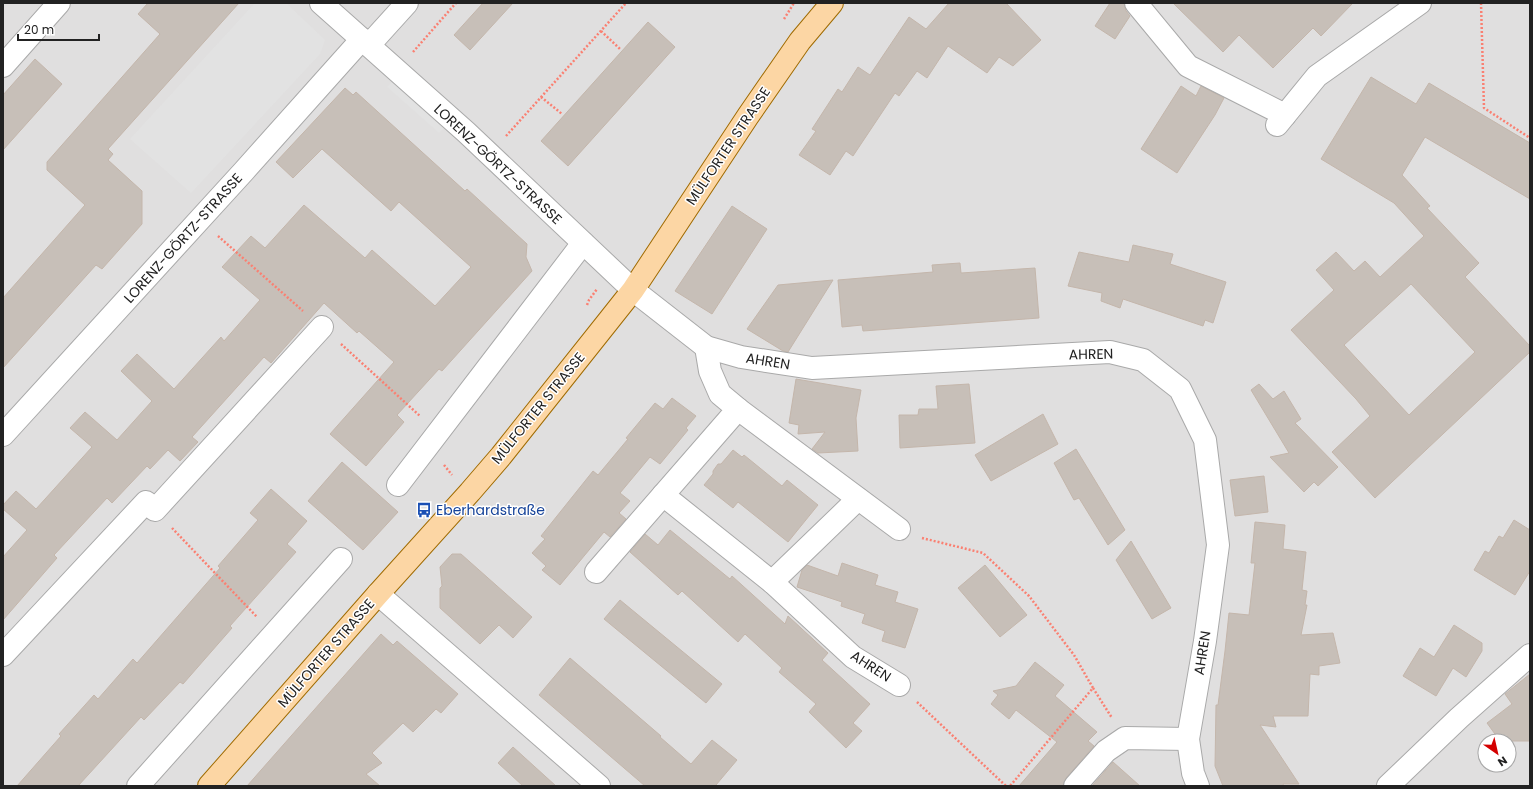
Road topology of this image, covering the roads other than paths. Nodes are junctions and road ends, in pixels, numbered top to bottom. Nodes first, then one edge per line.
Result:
1 (58, 3) edge
2 (320, 3) edge
3 (408, 3) edge
4 (832, 3) edge
5 (1136, 3) edge
6 (1420, 3) edge
7 (365, 42) junction
8 (3, 66) edge
9 (583, 243) junction
10 (633, 290) junction
11 (322, 327) road end
12 (706, 348) junction
13 (738, 409) junction
14 (3, 435) edge
15 (398, 485) dead end
16 (662, 495) junction
17 (858, 499) junction
18 (899, 529) road end
19 (341, 559) dead end
20 (596, 572) dead end
21 (772, 582) junction
22 (378, 594) junction
23 (1530, 654) edge
24 (3, 656) edge
25 (899, 685) road end
26 (1188, 739) junction
27 (138, 786) edge
28 (209, 786) edge
29 (599, 786) edge
30 (1075, 786) edge
31 (1198, 786) edge
32 (1388, 786) edge

1 - 8 street
2 - 7 street, LORENZ-GÖRTZ-STRASSE
3 - 7 street
4 - 10 main road, MÜLFORTER STRASSE
5 - 6 street
7 - 9 street, LORENZ-GÖRTZ-STRASSE
7 - 14 street, LORENZ-GÖRTZ-STRASSE
9 - 10 street, LORENZ-GÖRTZ-STRASSE
9 - 15 street
10 - 12 street, AHREN
10 - 22 main road, MÜLFORTER STRASSE
11 - 24 street
12 - 13 street
12 - 26 street, AHREN
13 - 16 street
13 - 17 street
16 - 20 street
16 - 21 street, AHREN
17 - 18 street
17 - 21 street
19 - 27 street
21 - 25 street, AHREN
22 - 28 main road, MÜLFORTER STRASSE
22 - 29 street
23 - 32 street
26 - 30 street
26 - 31 street, AHREN

